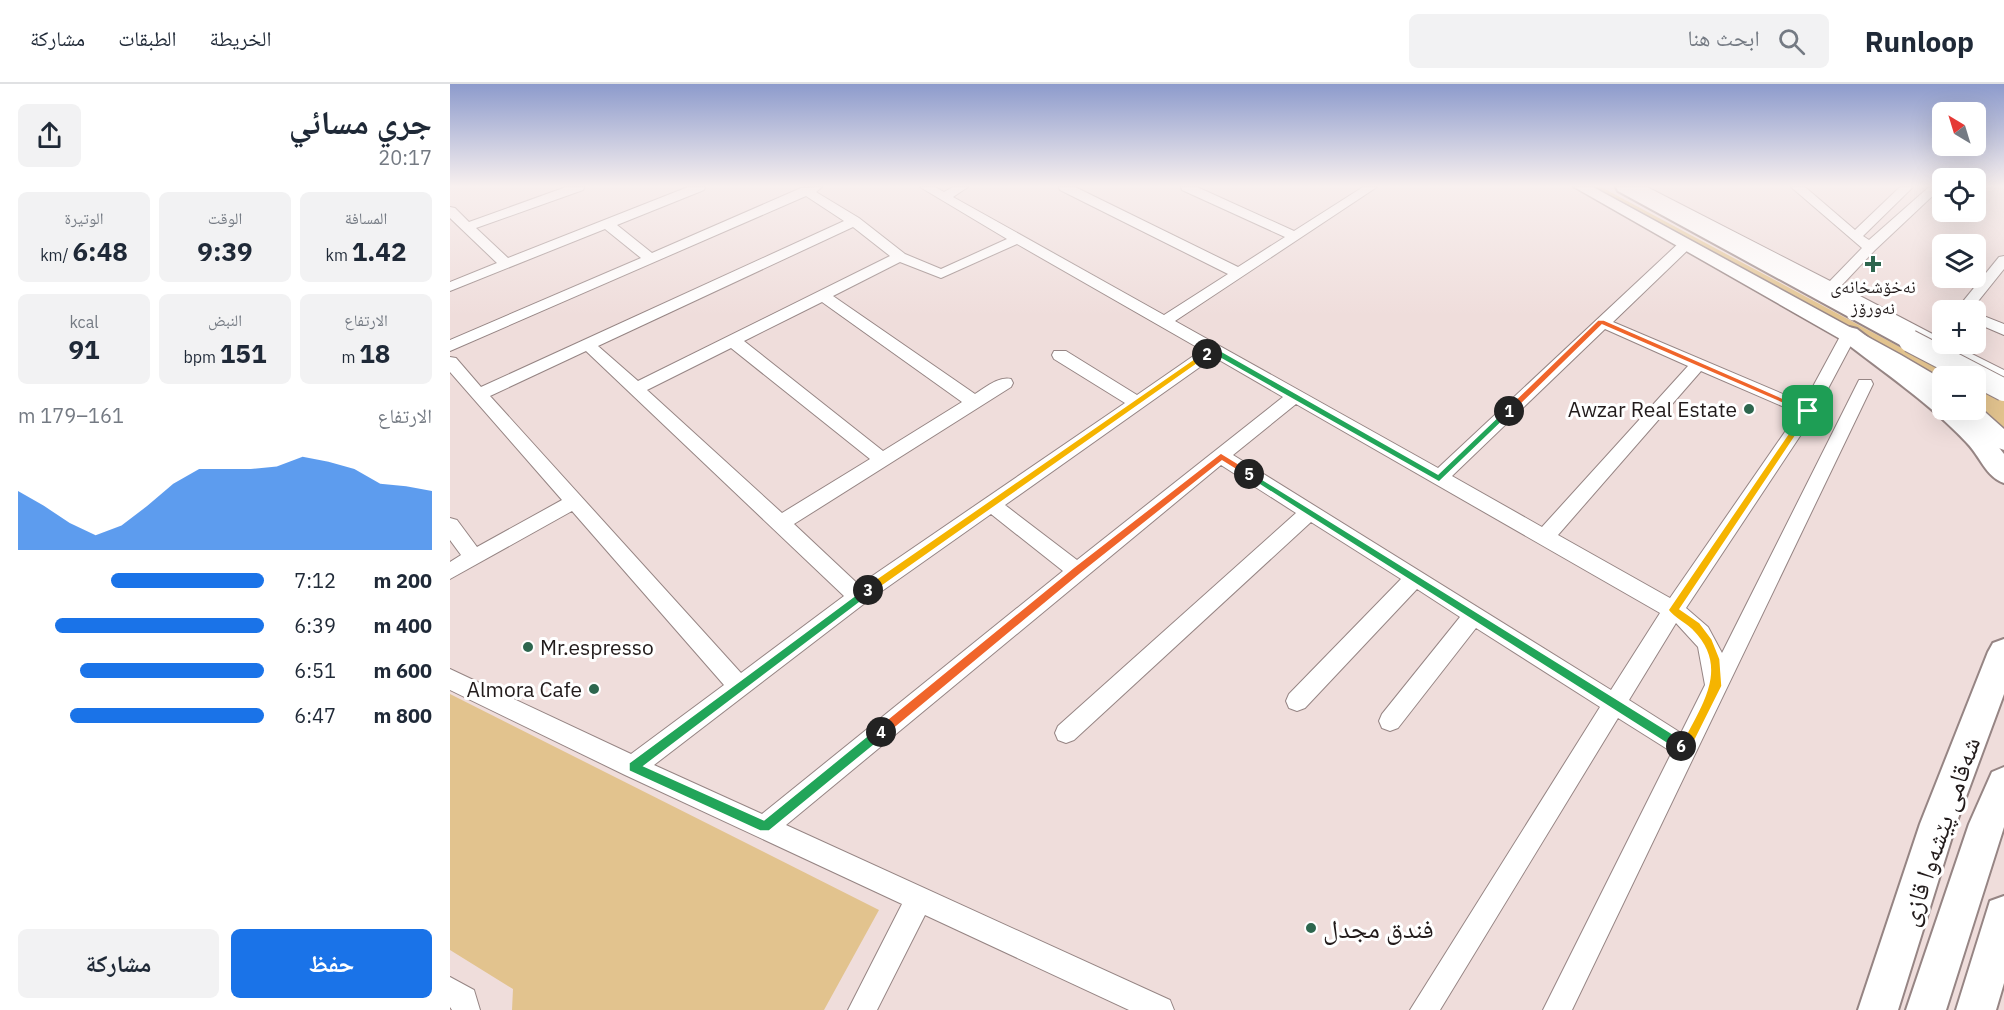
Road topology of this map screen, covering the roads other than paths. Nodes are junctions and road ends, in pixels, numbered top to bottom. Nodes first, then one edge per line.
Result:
1 (470, 230) edge
2 (591, 230) edge
3 (615, 230) edge
4 (715, 230) edge
5 (834, 230) edge
6 (866, 230) edge
7 (1003, 230) edge
8 (1152, 230) edge
9 (1282, 230) edge
10 (1304, 230) edge
11 (1661, 230) edge
12 (1689, 230) edge
13 (1713, 230) edge
14 (1722, 230) edge
15 (1847, 230) edge
16 (1862, 230) edge
17 (1888, 230) edge
18 (1295, 236) junction
19 (1855, 237) junction
20 (1017, 238) junction
21 (1686, 244) junction
22 (1870, 247) junction
23 (900, 257) junction
24 (650, 258) junction
25 (2004, 260) edge
26 (506, 264) junction
27 (1238, 273) junction
28 (450, 287) edge
29 (1832, 287) junction
30 (823, 296) junction
31 (1971, 300) edge
32 (1163, 322) junction
33 (1601, 322) junction
34 (1986, 322) edge
35 (2004, 330) edge
36 (1849, 334) junction
37 (1929, 337) edge
38 (733, 340) junction
39 (588, 345) junction
40 (450, 346) edge
41 (1213, 350) junction
42 (1060, 355) dead end
43 (450, 362) edge
44 (1699, 364) junction
45 (1943, 366) edge
46 (2004, 377) edge
47 (1932, 382) edge
48 (1005, 383) dead end
49 (1986, 383) edge
50 (1865, 384) dead end
51 (636, 389) junction
52 (2004, 389) edge
53 (480, 394) junction
54 (1295, 396) junction
55 (1932, 398) edge
56 (974, 402) junction
57 (1138, 403) junction
58 (1808, 411) junction
59 (1958, 420) edge
60 (1981, 420) edge
61 (2004, 442) edge
62 (1221, 456) junction
63 (882, 460) junction
64 (2004, 473) edge
65 (1439, 478) junction
66 (575, 501) junction
67 (992, 505) junction
68 (1309, 512) junction
69 (781, 523) junction
70 (450, 525) edge
71 (1544, 538) junction
72 (473, 557) junction
73 (450, 571) edge
74 (1077, 571) junction
75 (1414, 579) junction
76 (858, 597) junction
77 (1674, 610) junction
78 (1474, 615) junction
79 (2004, 652) edge
80 (450, 679) edge
81 (1716, 686) junction
82 (740, 687) junction
83 (1297, 701) dead end
84 (1615, 702) junction
85 (1390, 721) dead end
86 (1066, 733) dead end
87 (1685, 748) junction
88 (633, 767) junction
89 (2004, 784) edge
90 (765, 827) junction
91 (919, 899) junction
92 (2004, 915) edge
93 (861, 1010) edge
94 (1160, 1010) edge
95 (1424, 1010) edge
96 (1557, 1010) edge
97 (1878, 1010) edge
98 (1926, 1010) edge
99 (1976, 1010) edge

1 - 26 street
2 - 26 street
3 - 24 street
4 - 24 street
5 - 39 street
6 - 23 street
7 - 20 street
8 - 27 street
9 - 18 street
10 - 18 street
11 - 21 main road
12 - 45 main road
13 - 37 highway
14 - 29 street
15 - 19 street
16 - 19 street
17 - 22 street
18 - 27 street
19 - 22 street
20 - 23 street
20 - 32 street
21 - 33 street
21 - 36 main road
22 - 29 street
23 - 30 street
24 - 40 street
25 - 31 street
26 - 28 street
27 - 32 street
29 - 37 street
30 - 38 street
30 - 56 street
32 - 41 street
33 - 44 street
33 - 65 street
34 - 35 street
36 - 47 main road
36 - 55 highway
36 - 58 street
37 - 46 street
37 - 52 highway, bridge
38 - 51 street
38 - 63 street
39 - 51 street
39 - 53 street
41 - 54 street
41 - 57 street
42 - 57 street
43 - 53 street
44 - 58 street
44 - 71 street
48 - 56 street
49 - 52 main road
50 - 81 street
51 - 69 street
53 - 66 street
54 - 62 street
54 - 65 street
56 - 63 street
57 - 67 street
58 - 77 street
59 - 64 highway
60 - 61 main road
62 - 68 street
62 - 74 street
63 - 69 street
65 - 71 street
66 - 72 street
66 - 82 street
67 - 74 street
67 - 76 street
68 - 75 street
68 - 86 street
69 - 76 street
70 - 72 street
71 - 77 street
72 - 73 street
74 - 90 street
75 - 78 street
75 - 83 street
76 - 82 street
77 - 81 street
77 - 84 street
78 - 84 street
78 - 85 street
79 - 97 highway, شەقامی پێشەوا قازی
80 - 88 street
81 - 87 street
82 - 88 street
84 - 87 street
84 - 95 street
87 - 96 street
88 - 90 street
89 - 98 highway, شەقامی پێشەوا قازی
90 - 91 street
91 - 93 street
91 - 94 street
92 - 99 highway

